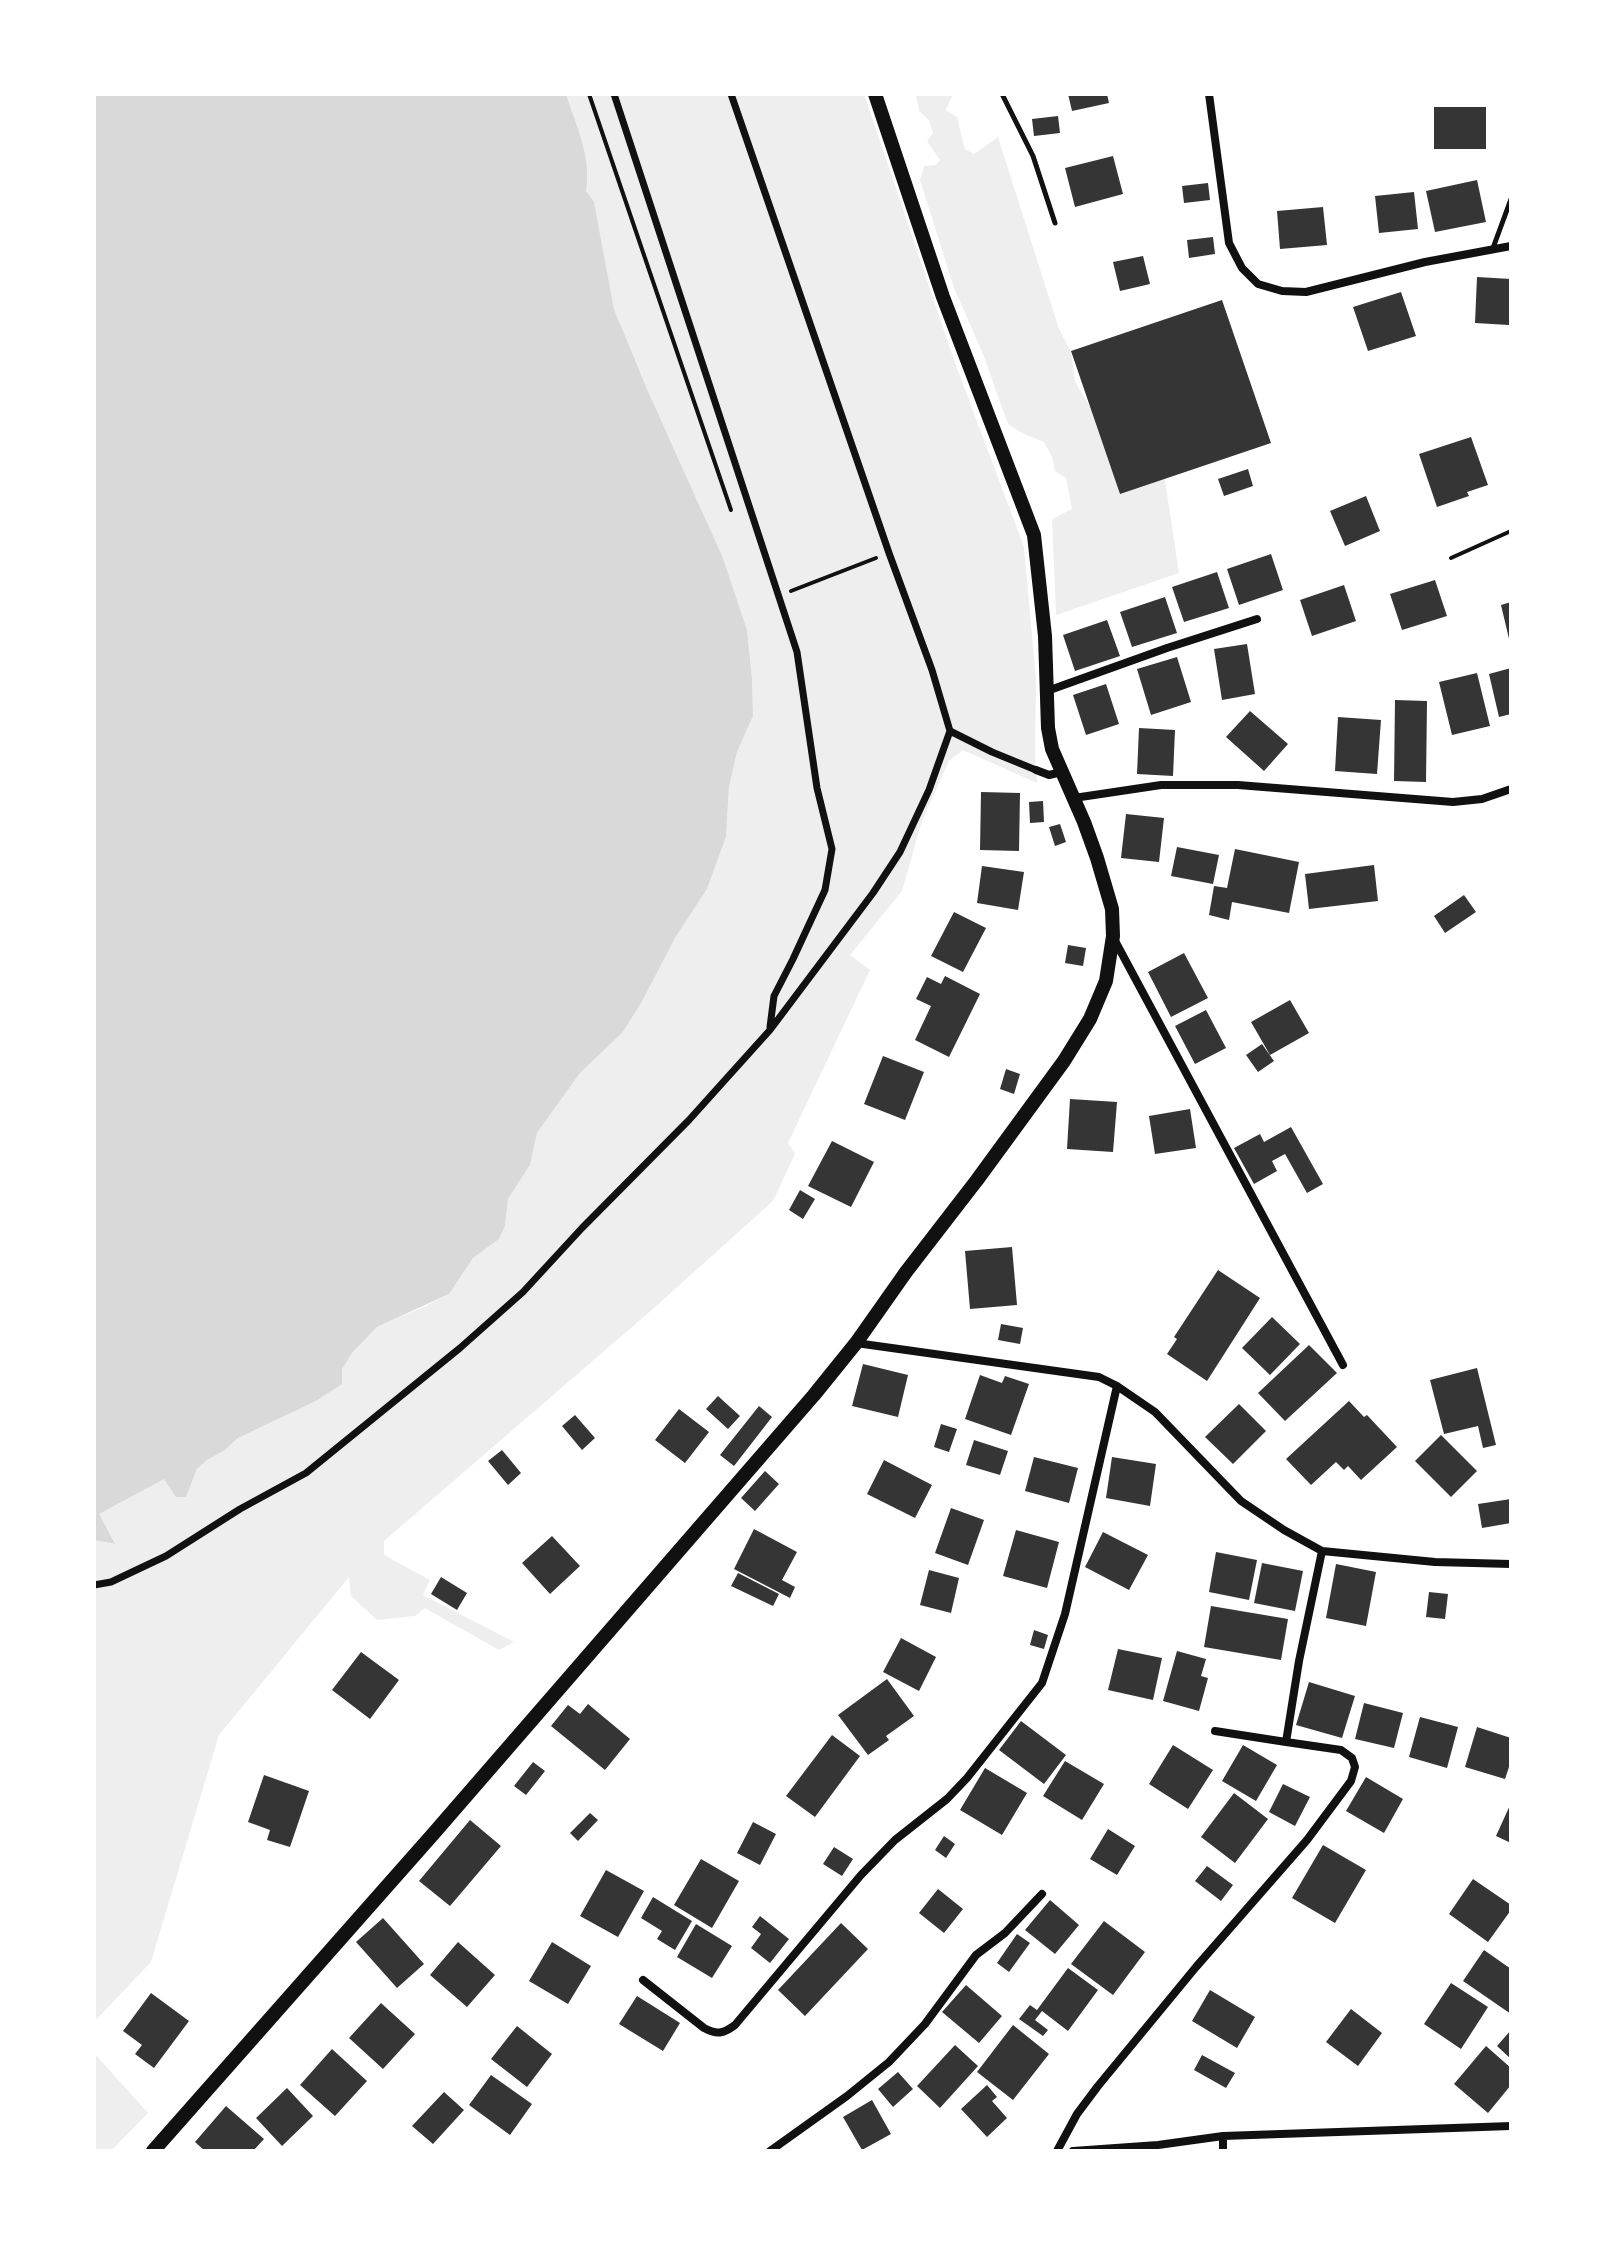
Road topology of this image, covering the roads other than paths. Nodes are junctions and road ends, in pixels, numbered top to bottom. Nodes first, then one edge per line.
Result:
1 (614, 94) edge
2 (731, 94) edge
3 (875, 94) edge
4 (1002, 94) edge
5 (1209, 94) edge
6 (1511, 199) edge
7 (1055, 223) dead end
8 (1511, 246) edge
9 (1493, 248) junction
10 (1257, 619) dead end
11 (1047, 691) junction
12 (950, 731) junction
13 (1036, 770) joint
14 (1062, 772) junction
15 (1511, 789) edge
16 (1074, 798) junction
17 (1113, 936) junction
18 (770, 1030) junction
19 (856, 1343) junction
20 (1343, 1365) dead end
21 (1117, 1386) junction
22 (1322, 1551) junction
23 (1511, 1564) edge
24 (94, 1585) edge
25 (1215, 1731) dead end
26 (1286, 1742) junction
27 (1042, 1894) dead end
28 (643, 1980) dead end
29 (1511, 2126) edge
30 (1223, 2136) junction
31 (153, 2151) edge
32 (770, 2151) edge
33 (1057, 2151) edge
34 (1073, 2151) edge
35 (1223, 2151) edge

1 - 18 street
2 - 12 street
3 - 11 street
4 - 7 lane
5 - 9 street
6 - 9 lane
8 - 9 street
10 - 11 street
11 - 14 street
12 - 13 street
12 - 18 street
13 - 14 street
14 - 16 street
15 - 16 street
16 - 17 street
17 - 19 street
17 - 20 street
18 - 24 street
19 - 21 street
19 - 31 street
21 - 22 street
21 - 28 street
22 - 23 street
22 - 26 street
25 - 26 street
26 - 33 street
27 - 32 street
29 - 30 street
30 - 34 street
30 - 35 street

